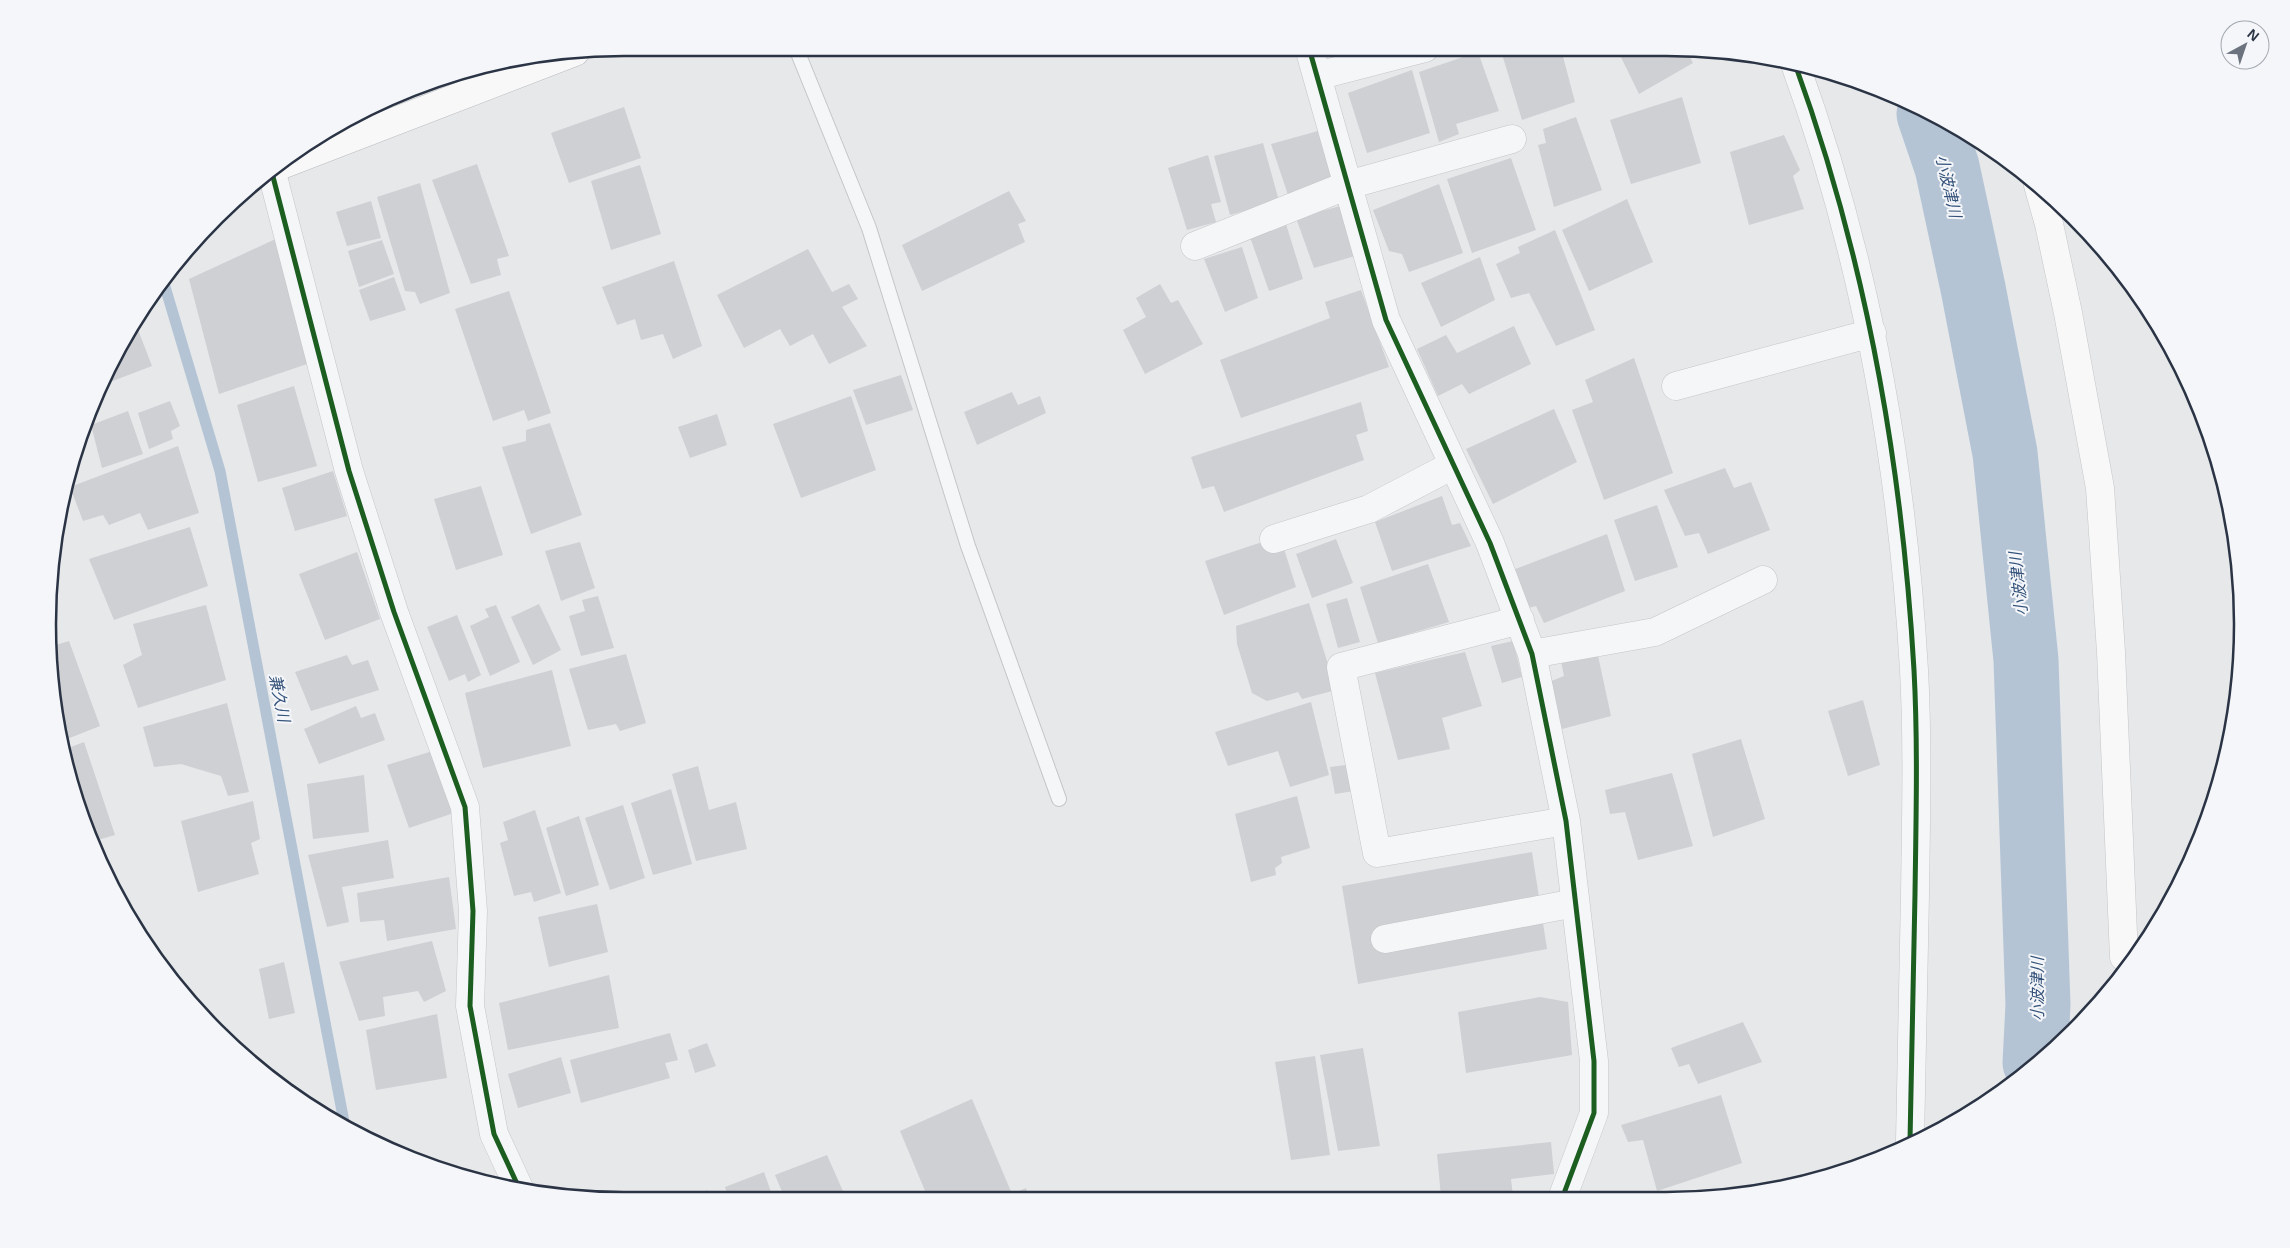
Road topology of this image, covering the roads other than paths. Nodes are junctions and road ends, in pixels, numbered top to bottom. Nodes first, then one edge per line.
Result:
1 (799, 56) edge
2 (1312, 56) edge
3 (1394, 56) edge
4 (521, 66) edge
5 (1798, 72) edge
6 (1317, 76) junction
7 (1512, 139) dead end
8 (327, 140) edge
9 (273, 178) edge
10 (1348, 185) junction
11 (2042, 199) edge
12 (1195, 246) dead end
13 (1872, 333) junction
14 (1676, 386) dead end
15 (1454, 465) junction
16 (1274, 539) dead end
17 (1764, 580) dead end
18 (1520, 620) junction
19 (1532, 654) junction
20 (1059, 798) dead end
21 (1566, 821) junction
22 (1574, 903) junction
23 (1384, 939) dead end
24 (2126, 956) edge
25 (1910, 1136) edge
26 (516, 1181) edge
27 (1564, 1192) edge

1 - 20 lane
2 - 6 street
3 - 6 street
4 - 8 main road
5 - 13 street
6 - 10 street
7 - 10 street
9 - 26 street
10 - 12 street
10 - 15 street
11 - 24 main road
13 - 14 street
13 - 25 street
15 - 16 street
15 - 18 street
17 - 19 street
18 - 19 street
18 - 21 street
19 - 21 street
21 - 22 street
22 - 23 street
22 - 27 street

